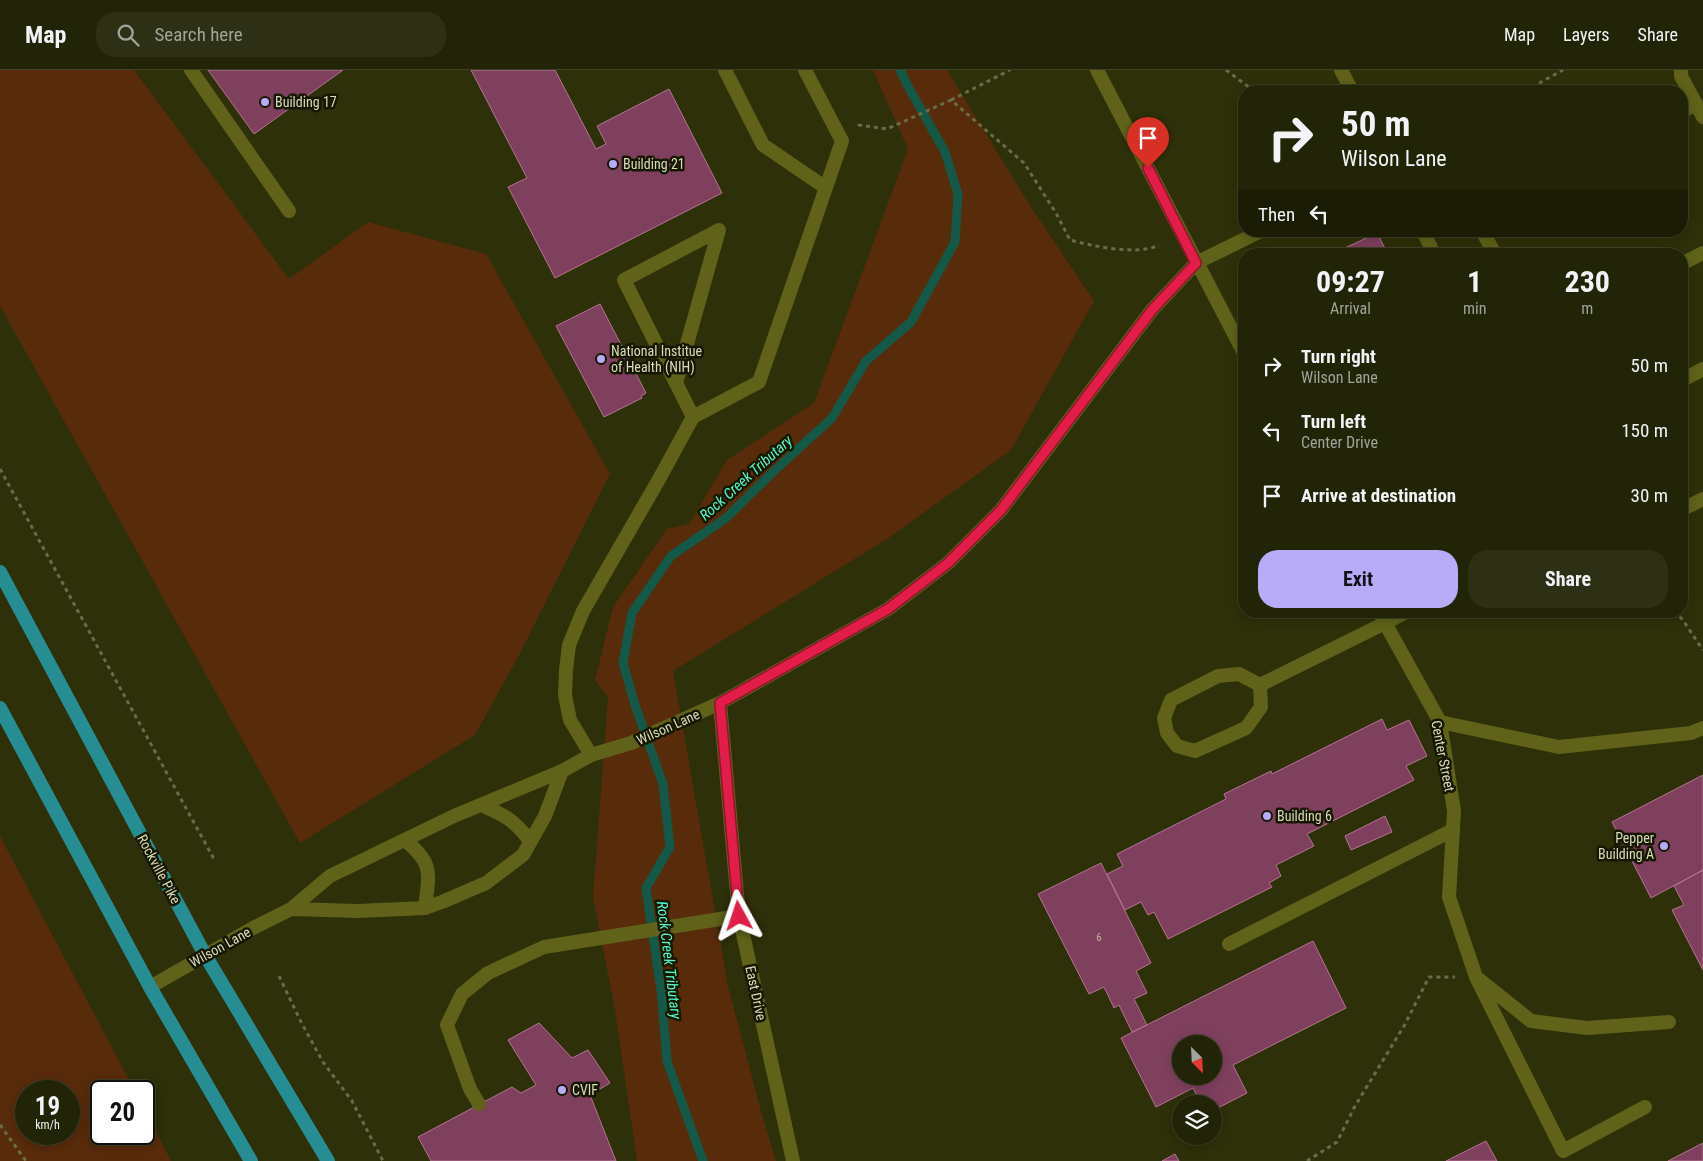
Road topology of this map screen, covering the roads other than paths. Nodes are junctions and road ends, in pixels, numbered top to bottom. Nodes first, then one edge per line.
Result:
1 (191, 70) edge
2 (725, 70) edge
3 (805, 70) edge
4 (1097, 70) edge
5 (1341, 70) edge
6 (1681, 70) edge
7 (1349, 85) edge
8 (1686, 85) edge
9 (1688, 88) edge
10 (1696, 104) junction
11 (1688, 108) edge
12 (1703, 118) edge
13 (826, 188) junction
14 (289, 211) dead end
15 (1249, 237) edge
16 (1485, 237) edge
17 (1492, 248) edge
18 (1703, 252) edge
19 (1688, 260) edge
20 (1196, 263) junction
21 (1238, 342) edge
22 (1703, 370) edge
23 (1688, 378) edge
24 (676, 383) junction
25 (693, 417) junction
26 (1703, 500) edge
27 (1688, 507) edge
28 (0, 572) edge
29 (1380, 618) edge
30 (1383, 618) edge
31 (1260, 685) junction
32 (720, 703) junction
33 (0, 708) edge
34 (1440, 722) junction
35 (1703, 728) edge
36 (591, 755) junction
37 (562, 771) junction
38 (481, 805) junction
39 (1453, 830) junction
40 (405, 840) junction
41 (530, 842) junction
42 (425, 908) junction
43 (291, 909) junction
44 (739, 916) junction
45 (1229, 944) dead end
46 (205, 955) junction
47 (1476, 977) junction
48 (150, 986) junction
49 (1669, 1022) dead end
50 (479, 1104) dead end
51 (1645, 1107) dead end
52 (251, 1161) edge
53 (328, 1161) edge
54 (793, 1161) edge

1 - 14 street
2 - 13 street
3 - 13 street
4 - 20 street
5 - 7 street
6 - 8 street
9 - 10 street
10 - 11 street
10 - 12 street
13 - 25 street
15 - 20 street
16 - 17 street
18 - 19 street
20 - 21 street
20 - 32 street, Wilson Lane
22 - 23 street
24 - 24 street
24 - 25 street
25 - 36 street
26 - 27 street
28 - 46 main road, Rockville Pike
29 - 31 street
30 - 34 street, Center Street
31 - 31 street
32 - 36 street, Wilson Lane
32 - 44 street, East Drive
33 - 48 main road
34 - 35 street
34 - 39 street, Center Street
36 - 37 street, Wilson Lane
37 - 38 street, Wilson Lane
37 - 41 street, Wilson Lane
38 - 40 street, Wilson Lane
38 - 41 street
39 - 45 street
39 - 47 street, Center Street
40 - 42 street
40 - 43 street, Wilson Lane
41 - 42 street, Wilson Lane
42 - 43 street, Wilson Lane
43 - 46 street, Wilson Lane
44 - 50 street
44 - 54 street, East Drive
46 - 48 street, Wilson Lane
46 - 53 main road, Rockville Pike
47 - 49 street
47 - 51 street, Center Street
48 - 52 main road

